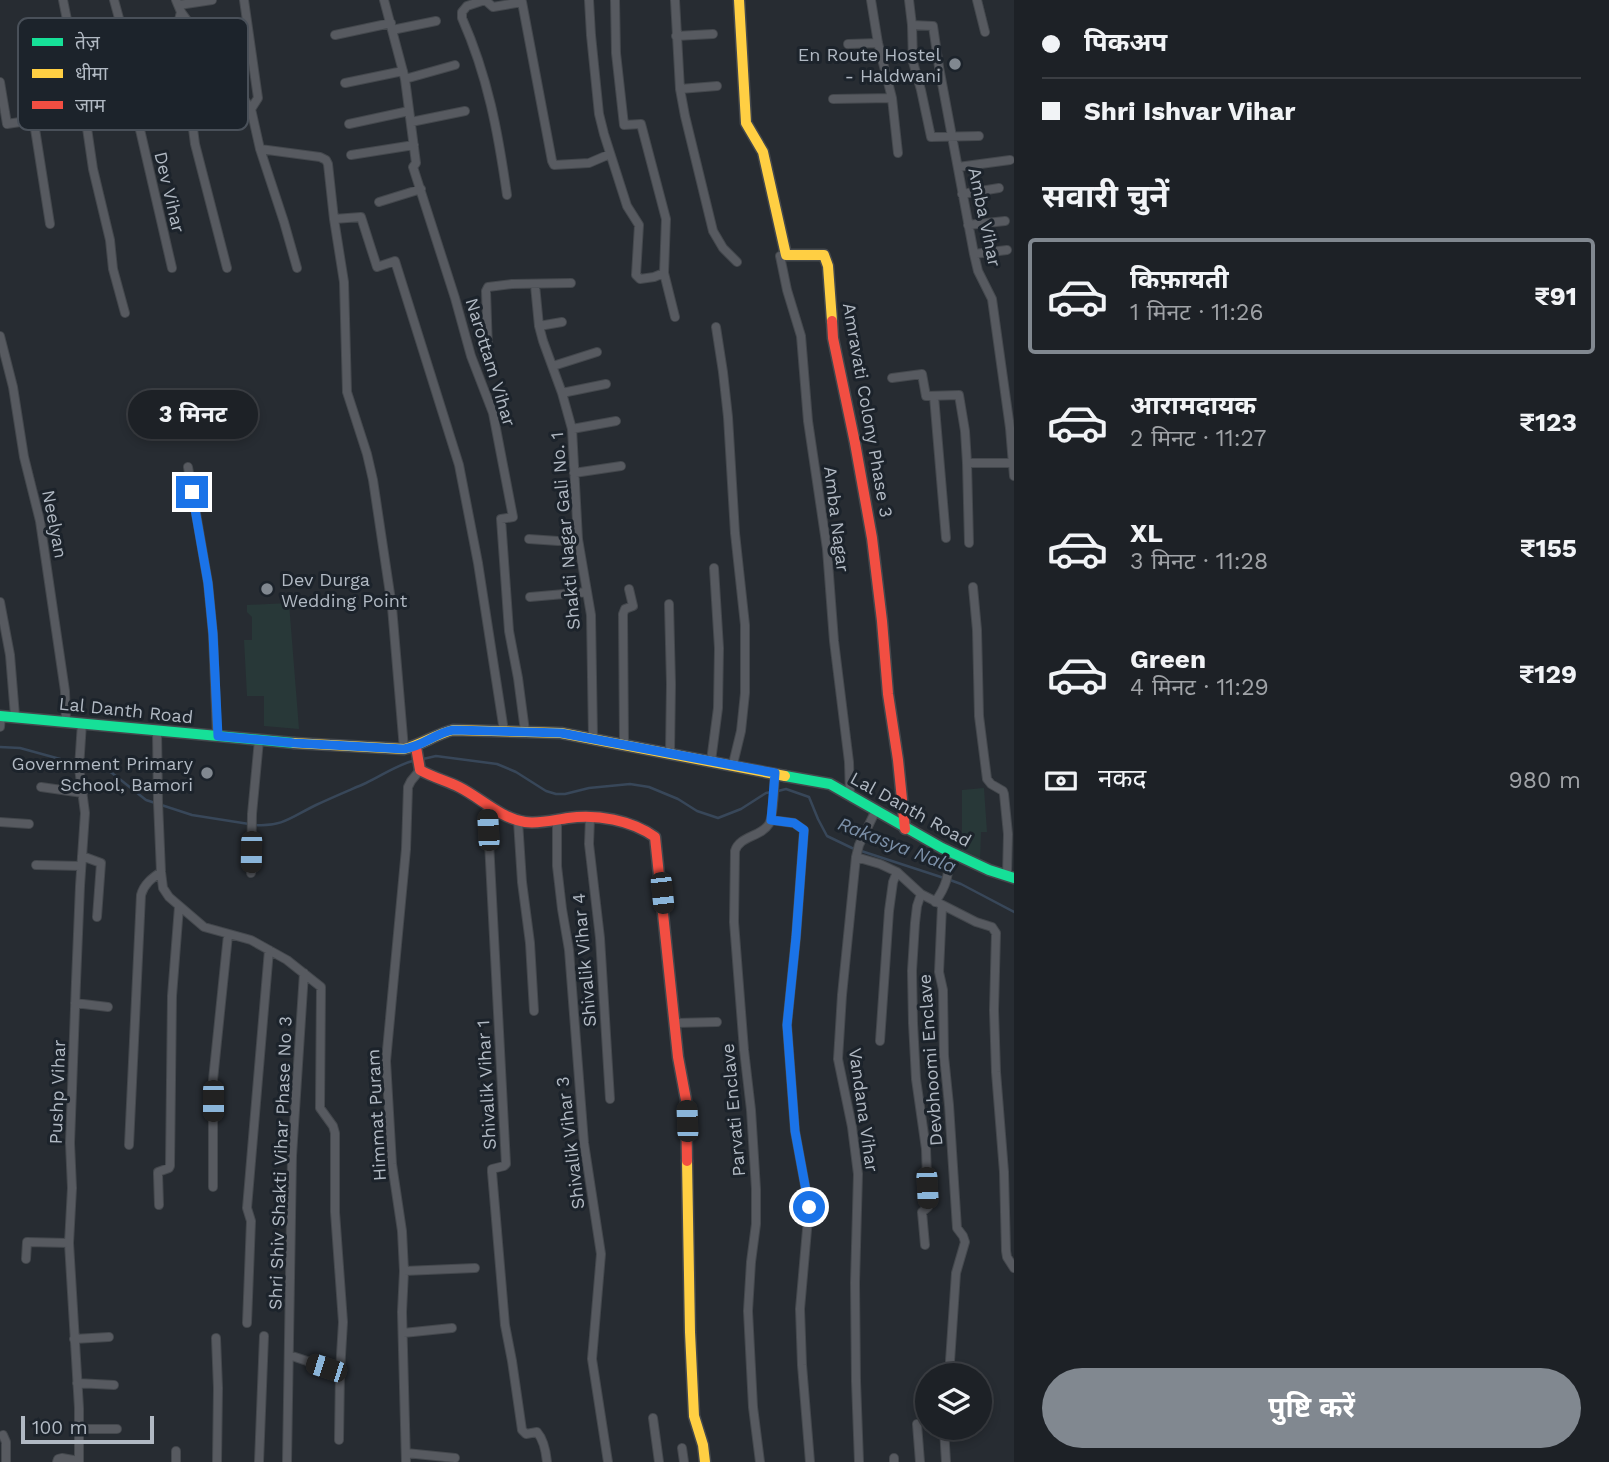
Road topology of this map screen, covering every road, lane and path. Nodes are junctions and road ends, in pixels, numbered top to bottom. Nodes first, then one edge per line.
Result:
1 (63, 0) edge
2 (114, 0) edge
3 (212, 0) edge
4 (244, 0) edge
5 (384, 0) edge
6 (485, 0) edge
7 (589, 0) edge
8 (615, 0) edge
9 (675, 0) edge
10 (739, 0) edge
11 (871, 0) edge
12 (909, 0) edge
13 (977, 0) edge
14 (179, 6) edge
15 (67, 18) edge
16 (119, 18) edge
17 (247, 18) edge
18 (436, 21) dead end
19 (912, 25) junction
20 (392, 27) junction
21 (248, 28) edge
22 (985, 32) dead end
23 (713, 34) dead end
24 (335, 35) dead end
25 (677, 36) junction
26 (878, 43) junction
27 (848, 44) dead end
28 (455, 65) dead end
29 (404, 75) junction
30 (0, 82) edge
31 (345, 83) dead end
32 (717, 86) dead end
33 (680, 89) junction
34 (833, 99) dead end
35 (892, 99) junction
36 (248, 105) edge
37 (251, 109) junction
38 (409, 111) junction
39 (465, 111) dead end
40 (18, 122) edge
41 (411, 122) junction
42 (349, 124) dead end
43 (35, 130) edge
44 (87, 130) edge
45 (140, 130) edge
46 (193, 130) edge
47 (953, 136) junction
48 (979, 136) dead end
49 (414, 145) junction
50 (260, 149) junction
51 (898, 153) dead end
52 (610, 154) junction
53 (351, 155) dead end
54 (1010, 160) dead end
55 (958, 167) junction
56 (999, 188) dead end
57 (421, 189) junction
58 (962, 194) junction
59 (507, 195) dead end
60 (379, 202) dead end
61 (334, 219) junction
62 (1004, 220) dead end
63 (50, 224) dead end
64 (968, 225) junction
65 (1007, 250) dead end
66 (974, 254) junction
67 (786, 255) junction
68 (737, 262) dead end
69 (172, 268) dead end
70 (227, 268) dead end
71 (296, 268) dead end
72 (664, 273) junction
73 (571, 283) dead end
74 (535, 285) junction
75 (125, 313) dead end
76 (675, 317) dead end
77 (562, 322) dead end
78 (539, 326) junction
79 (716, 327) dead end
80 (0, 336) edge
81 (488, 350) dead end
82 (597, 352) dead end
83 (552, 366) junction
84 (892, 377) dead end
85 (606, 383) dead end
86 (562, 393) junction
87 (934, 396) junction
88 (616, 421) dead end
89 (572, 429) junction
90 (967, 463) junction
91 (1013, 463) edge
92 (621, 466) dead end
93 (188, 467) dead end
94 (574, 473) junction
95 (1014, 476) edge
96 (946, 538) dead end
97 (529, 539) dead end
98 (578, 539) junction
99 (969, 543) dead end
100 (715, 568) dead end
101 (973, 587) dead end
102 (629, 589) dead end
103 (587, 592) junction
104 (530, 597) dead end
105 (0, 602) edge
106 (669, 604) dead end
107 (15, 716) junction
108 (0, 720) edge
109 (66, 722) junction
110 (82, 723) junction
111 (157, 731) junction
112 (504, 731) junction
113 (525, 731) junction
114 (218, 736) junction
115 (593, 738) junction
116 (260, 740) junction
117 (624, 744) junction
118 (670, 753) junction
119 (415, 757) junction
120 (712, 761) junction
121 (733, 764) junction
122 (774, 778) junction
123 (41, 787) dead end
124 (83, 793) junction
125 (850, 795) junction
126 (487, 804) junction
127 (876, 810) junction
128 (590, 818) junction
129 (557, 820) junction
130 (771, 820) junction
131 (518, 821) junction
132 (0, 822) edge
133 (29, 824) dead end
134 (905, 829) junction
135 (857, 852) junction
136 (950, 854) junction
137 (82, 856) junction
138 (36, 865) dead end
139 (82, 866) junction
140 (161, 872) junction
141 (897, 872) junction
142 (251, 873) dead end
143 (1010, 877) edge
144 (921, 894) junction
145 (938, 904) junction
146 (179, 907) junction
147 (97, 917) dead end
148 (228, 935) junction
149 (270, 950) junction
150 (304, 973) junction
151 (75, 1003) junction
152 (108, 1007) dead end
153 (534, 1012) dead end
154 (717, 1022) dead end
155 (675, 1023) junction
156 (880, 1041) dead end
157 (610, 1099) dead end
158 (129, 1145) dead end
159 (213, 1187) dead end
160 (159, 1205) dead end
161 (69, 1243) junction
162 (925, 1245) dead end
163 (26, 1259) dead end
164 (475, 1268) dead end
165 (1014, 1268) edge
166 (404, 1270) junction
167 (247, 1323) dead end
168 (452, 1328) dead end
169 (402, 1333) junction
170 (264, 1336) dead end
171 (109, 1337) dead end
172 (216, 1338) dead end
173 (74, 1339) junction
174 (289, 1355) junction
175 (950, 1363) edge
176 (340, 1372) junction
177 (77, 1383) junction
178 (114, 1385) dead end
179 (653, 1418) dead end
180 (78, 1429) junction
181 (117, 1429) dead end
182 (3, 1435) dead end
183 (339, 1440) dead end
184 (918, 1440) edge
185 (945, 1440) edge
186 (682, 1448) dead end
187 (176, 1451) dead end
188 (406, 1458) edge
189 (455, 1458) dead end
190 (6, 1462) edge
191 (57, 1462) edge
192 (79, 1462) edge
193 (176, 1462) edge
194 (217, 1462) edge
195 (259, 1462) edge
196 (287, 1462) edge
197 (547, 1462) edge
198 (608, 1462) edge
199 (659, 1462) edge
200 (684, 1462) edge
201 (705, 1462) edge
202 (760, 1462) edge
203 (810, 1462) edge
204 (859, 1462) edge
205 (920, 1462) edge
206 (946, 1462) edge

1 - 15 street
2 - 16 street, Dev Vihar
3 - 14 street
4 - 17 street
5 - 20 street, Narottam Vihar
6 - 52 street
6 - 59 street
7 - 52 street
8 - 72 street
9 - 25 street
10 - 67 street
11 - 26 street
12 - 19 street
13 - 22 street
18 - 20 street
19 - 47 street, Amba Vihar
19 - 47 street
20 - 24 street
20 - 29 street, Narottam Vihar
21 - 37 street
23 - 25 street
25 - 33 street
26 - 27 street
26 - 35 street
28 - 29 street
29 - 31 street
29 - 38 street, Narottam Vihar
30 - 40 street
32 - 33 street
33 - 68 street
34 - 35 street
35 - 51 street
36 - 37 street
37 - 50 street
38 - 41 street, Narottam Vihar
38 - 42 street
39 - 41 street
41 - 49 street, Narottam Vihar
43 - 63 street
44 - 75 street
45 - 69 street, Dev Vihar
46 - 70 street
47 - 48 street
47 - 55 street, Amba Vihar
49 - 53 street
49 - 57 street, Narottam Vihar
50 - 61 street
50 - 71 street
52 - 72 street
54 - 55 street
55 - 58 street, Amba Vihar
56 - 58 street
57 - 60 street
57 - 113 street, Narottam Vihar
58 - 64 street, Amba Vihar
61 - 112 street
61 - 119 street
62 - 64 street
64 - 66 street, Amba Vihar
65 - 66 street
66 - 91 street, Amba Vihar
67 - 125 street, Amba Nagar
67 - 134 street, Amravati Colony Phase 3
72 - 76 street
73 - 74 street
74 - 78 street, Shakti Nagar Gali No. 1
74 - 81 street
77 - 78 street
78 - 83 street, Shakti Nagar Gali No. 1
79 - 121 street
80 - 109 street, Neelyan
82 - 83 street
83 - 86 street, Shakti Nagar Gali No. 1
84 - 87 street
85 - 86 street
86 - 89 street, Shakti Nagar Gali No. 1
87 - 90 street
87 - 96 street
88 - 89 street
89 - 94 street, Shakti Nagar Gali No. 1
90 - 91 street
90 - 99 street
91 - 95 street, Amba Vihar
92 - 94 street
93 - 114 street
94 - 98 street, Shakti Nagar Gali No. 1
97 - 98 street
98 - 103 street, Shakti Nagar Gali No. 1
100 - 120 street
101 - 143 street
102 - 117 street
103 - 104 street
103 - 115 street, Shakti Nagar Gali No. 1
105 - 107 street
106 - 118 street
107 - 108 street, Lal Danth Road
107 - 109 street, Lal Danth Road
109 - 110 street, Lal Danth Road
110 - 111 street, Lal Danth Road
110 - 124 street, Pushp Vihar
111 - 114 street, Lal Danth Road
111 - 140 street
112 - 113 street, Lal Danth Road
112 - 119 street, Lal Danth Road
113 - 115 street, Lal Danth Road
114 - 116 street, Lal Danth Road
115 - 117 street, Lal Danth Road
116 - 119 street, Lal Danth Road
116 - 142 street
117 - 118 street, Lal Danth Road
118 - 120 street, Lal Danth Road
119 - 126 street
119 - 166 street, Himmat Puram
120 - 121 street, Lal Danth Road
121 - 122 street, Lal Danth Road
122 - 125 street, Lal Danth Road
122 - 130 street
123 - 124 street
124 - 137 street, Pushp Vihar
125 - 127 street, Lal Danth Road
126 - 131 street
126 - 197 street, Shivalik Vihar 1
127 - 134 street, Lal Danth Road
127 - 135 street, Vandana Vihar
128 - 129 street
128 - 155 street
128 - 157 street, Shivalik Vihar 4
129 - 131 street
129 - 198 street, Shivalik Vihar 3
130 - 202 street, Parvati Enclave
130 - 203 street
131 - 153 street
132 - 133 street
134 - 136 street, Lal Danth Road
135 - 141 street
135 - 204 street, Vandana Vihar
136 - 143 street, Lal Danth Road
136 - 145 street
137 - 139 street, Pushp Vihar
137 - 147 street
138 - 139 street
139 - 151 street, Pushp Vihar
140 - 146 street
140 - 158 street
141 - 144 street
141 - 156 street
144 - 145 street
144 - 162 street
145 - 165 street
145 - 175 street, Devbhoomi Enclave
146 - 148 street
146 - 160 street
148 - 149 street
148 - 159 street
149 - 150 street
149 - 167 street
150 - 174 street, Shri Shiv Shakti Vihar Phase No 3
150 - 176 street
151 - 152 street
151 - 161 street, Pushp Vihar
154 - 155 street
155 - 201 street
161 - 163 street
161 - 173 street, Pushp Vihar
164 - 166 street
166 - 169 street, Himmat Puram
168 - 169 street
169 - 188 street, Himmat Puram
170 - 195 street
171 - 173 street
172 - 194 street
173 - 177 street, Pushp Vihar
174 - 176 street
174 - 196 street, Shri Shiv Shakti Vihar Phase No 3
176 - 183 street
177 - 178 street
177 - 180 street, Pushp Vihar
179 - 199 street
180 - 181 street
180 - 192 street, Pushp Vihar
182 - 190 street
184 - 205 street
185 - 206 street
186 - 200 street
187 - 193 street
188 - 189 street
191 - 192 street

